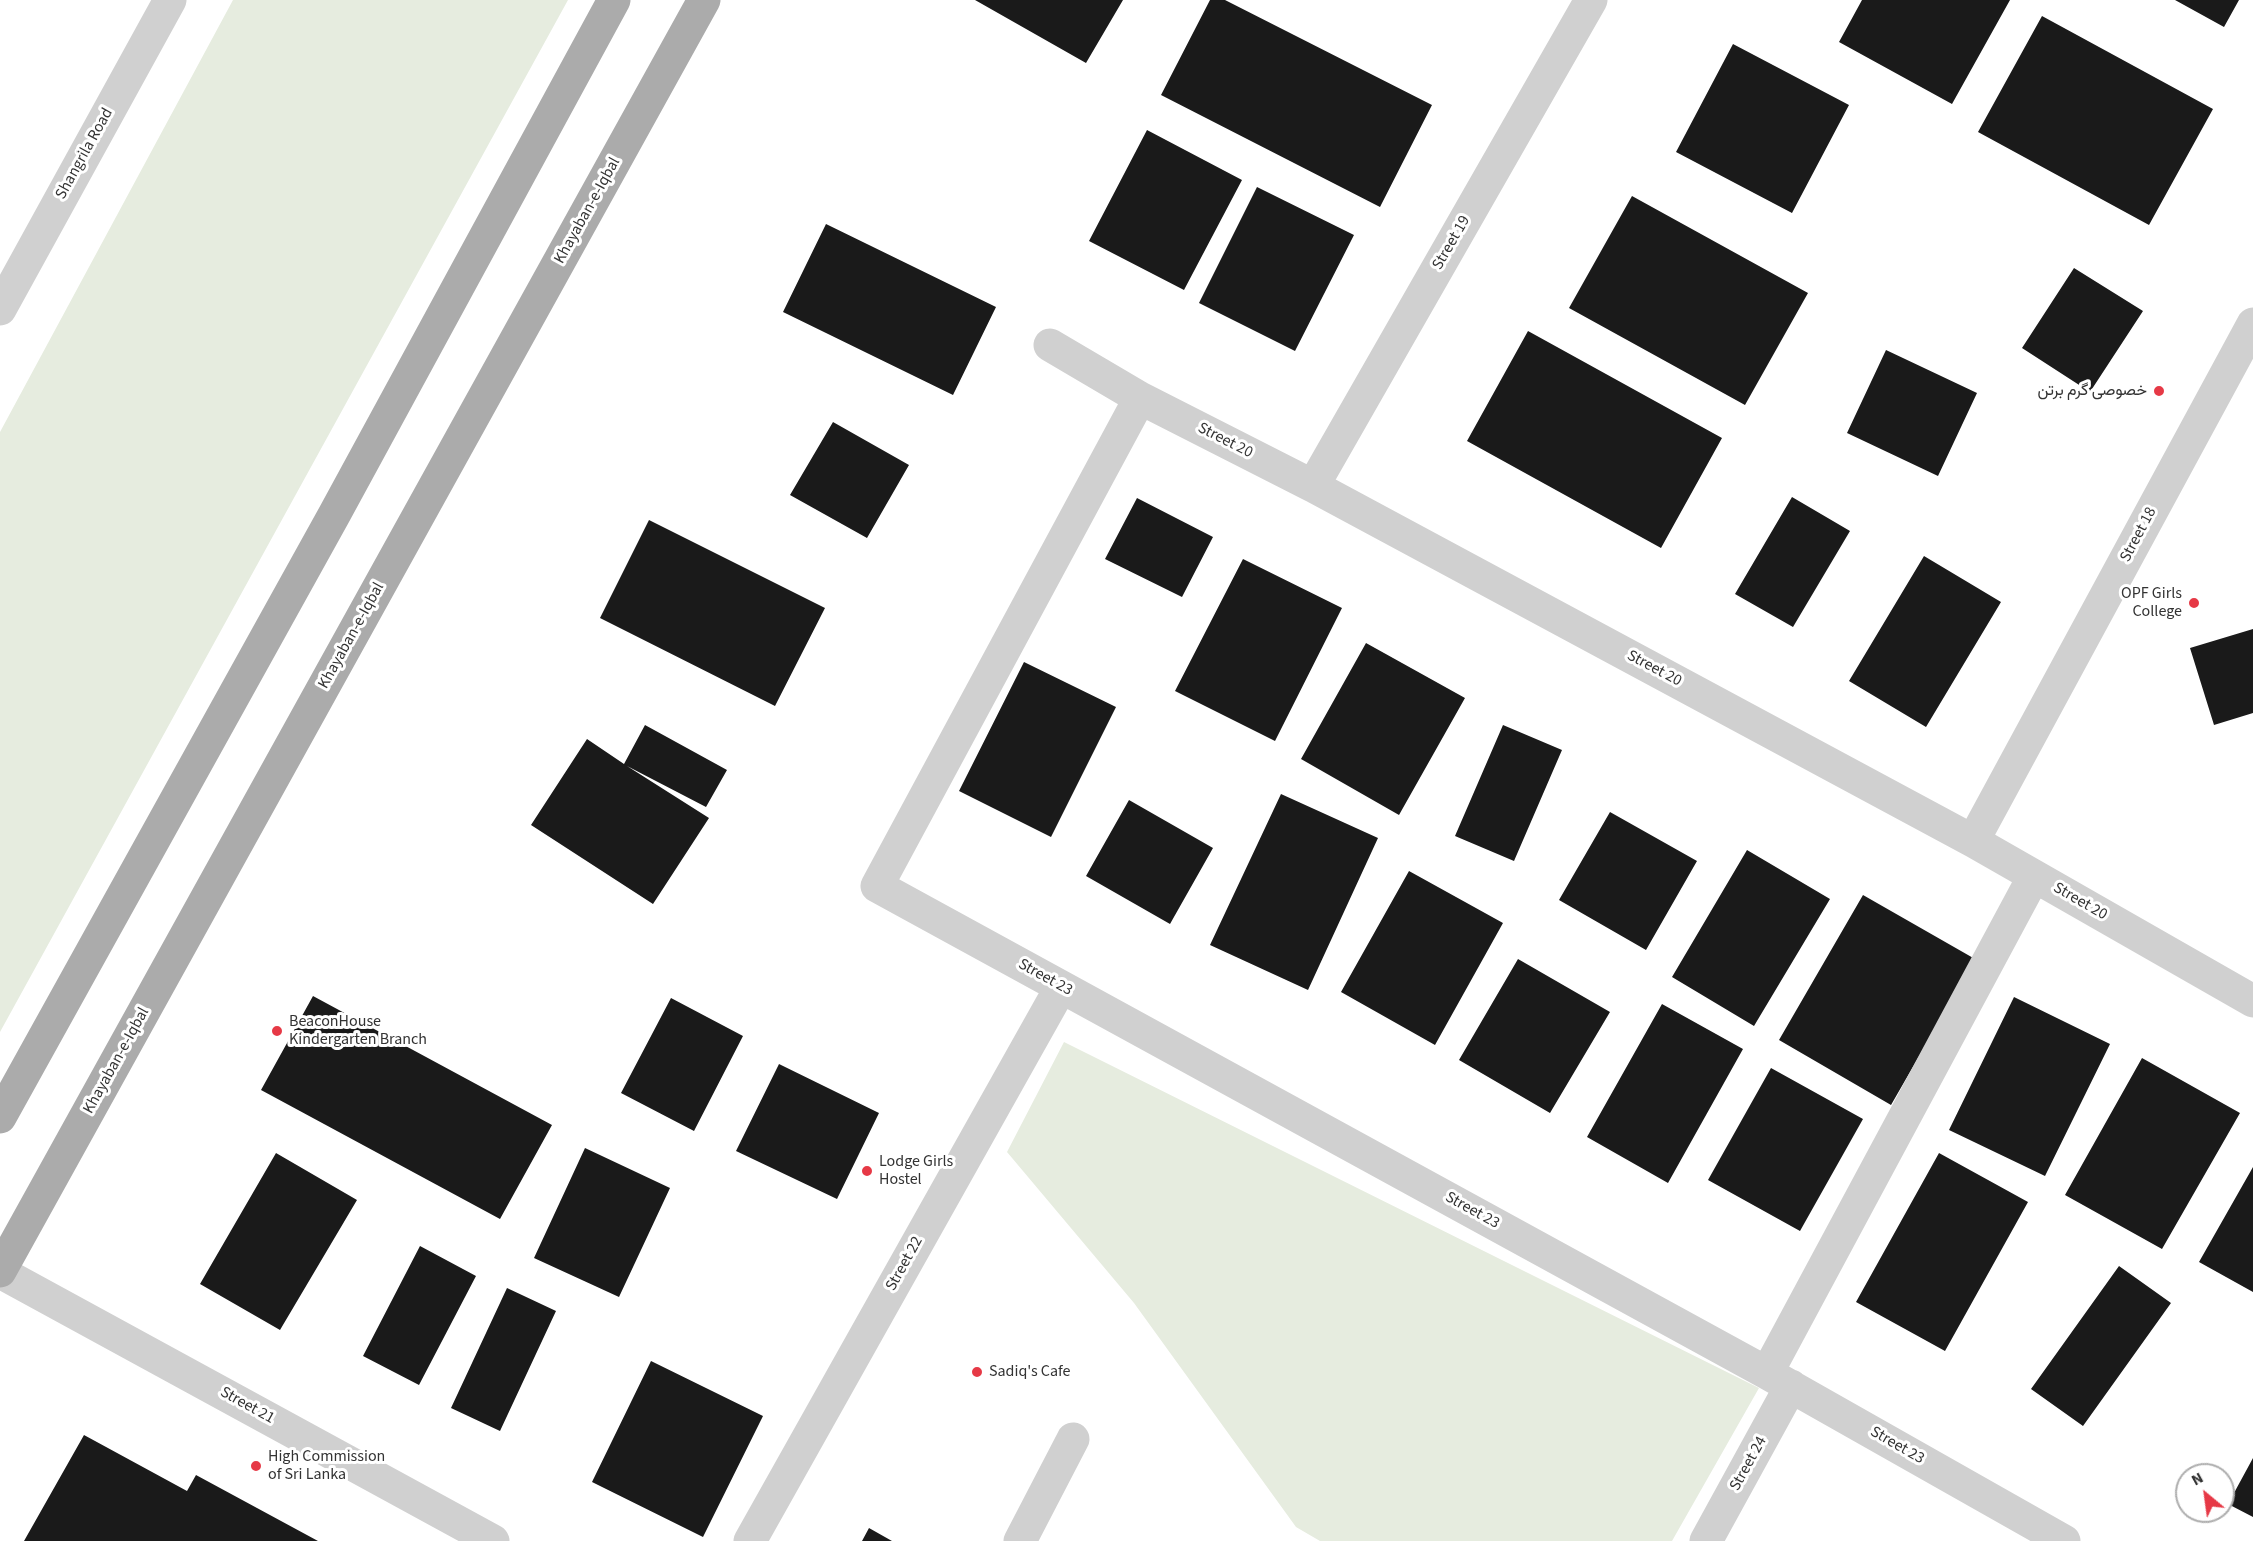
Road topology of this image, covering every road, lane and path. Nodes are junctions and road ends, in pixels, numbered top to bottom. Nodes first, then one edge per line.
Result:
1 (170, 0) edge
2 (614, 0) edge
3 (704, 0) edge
4 (1591, 0) edge
5 (0, 309) edge
6 (2253, 324) edge
7 (1050, 345) dead end
8 (1140, 398) junction
9 (1313, 486) junction
10 (1973, 841) junction
11 (2034, 876) junction
12 (1061, 987) junction
13 (2253, 1001) edge
14 (0, 1117) edge
15 (0, 1271) edge
16 (1779, 1379) junction
17 (1073, 1439) dead end
18 (493, 1541) edge
19 (750, 1541) edge
20 (1020, 1541) edge
21 (1706, 1541) edge
22 (2064, 1541) edge

1 - 5 street, Shangrila Road
2 - 14 main road
3 - 15 main road, Khayaban-e-Iqbal
4 - 9 street, Street 19
6 - 10 street, Street 18
7 - 8 street, Street 20
8 - 9 street, Street 20
8 - 12 street, Street 23
9 - 10 street, Street 20
10 - 11 street, Street 20
11 - 13 street, Street 20
11 - 16 street, Street 24
12 - 16 street, Street 23
12 - 19 street, Street 22
15 - 18 street, Street 21
16 - 21 street, Street 24
16 - 22 street, Street 23
17 - 20 street

